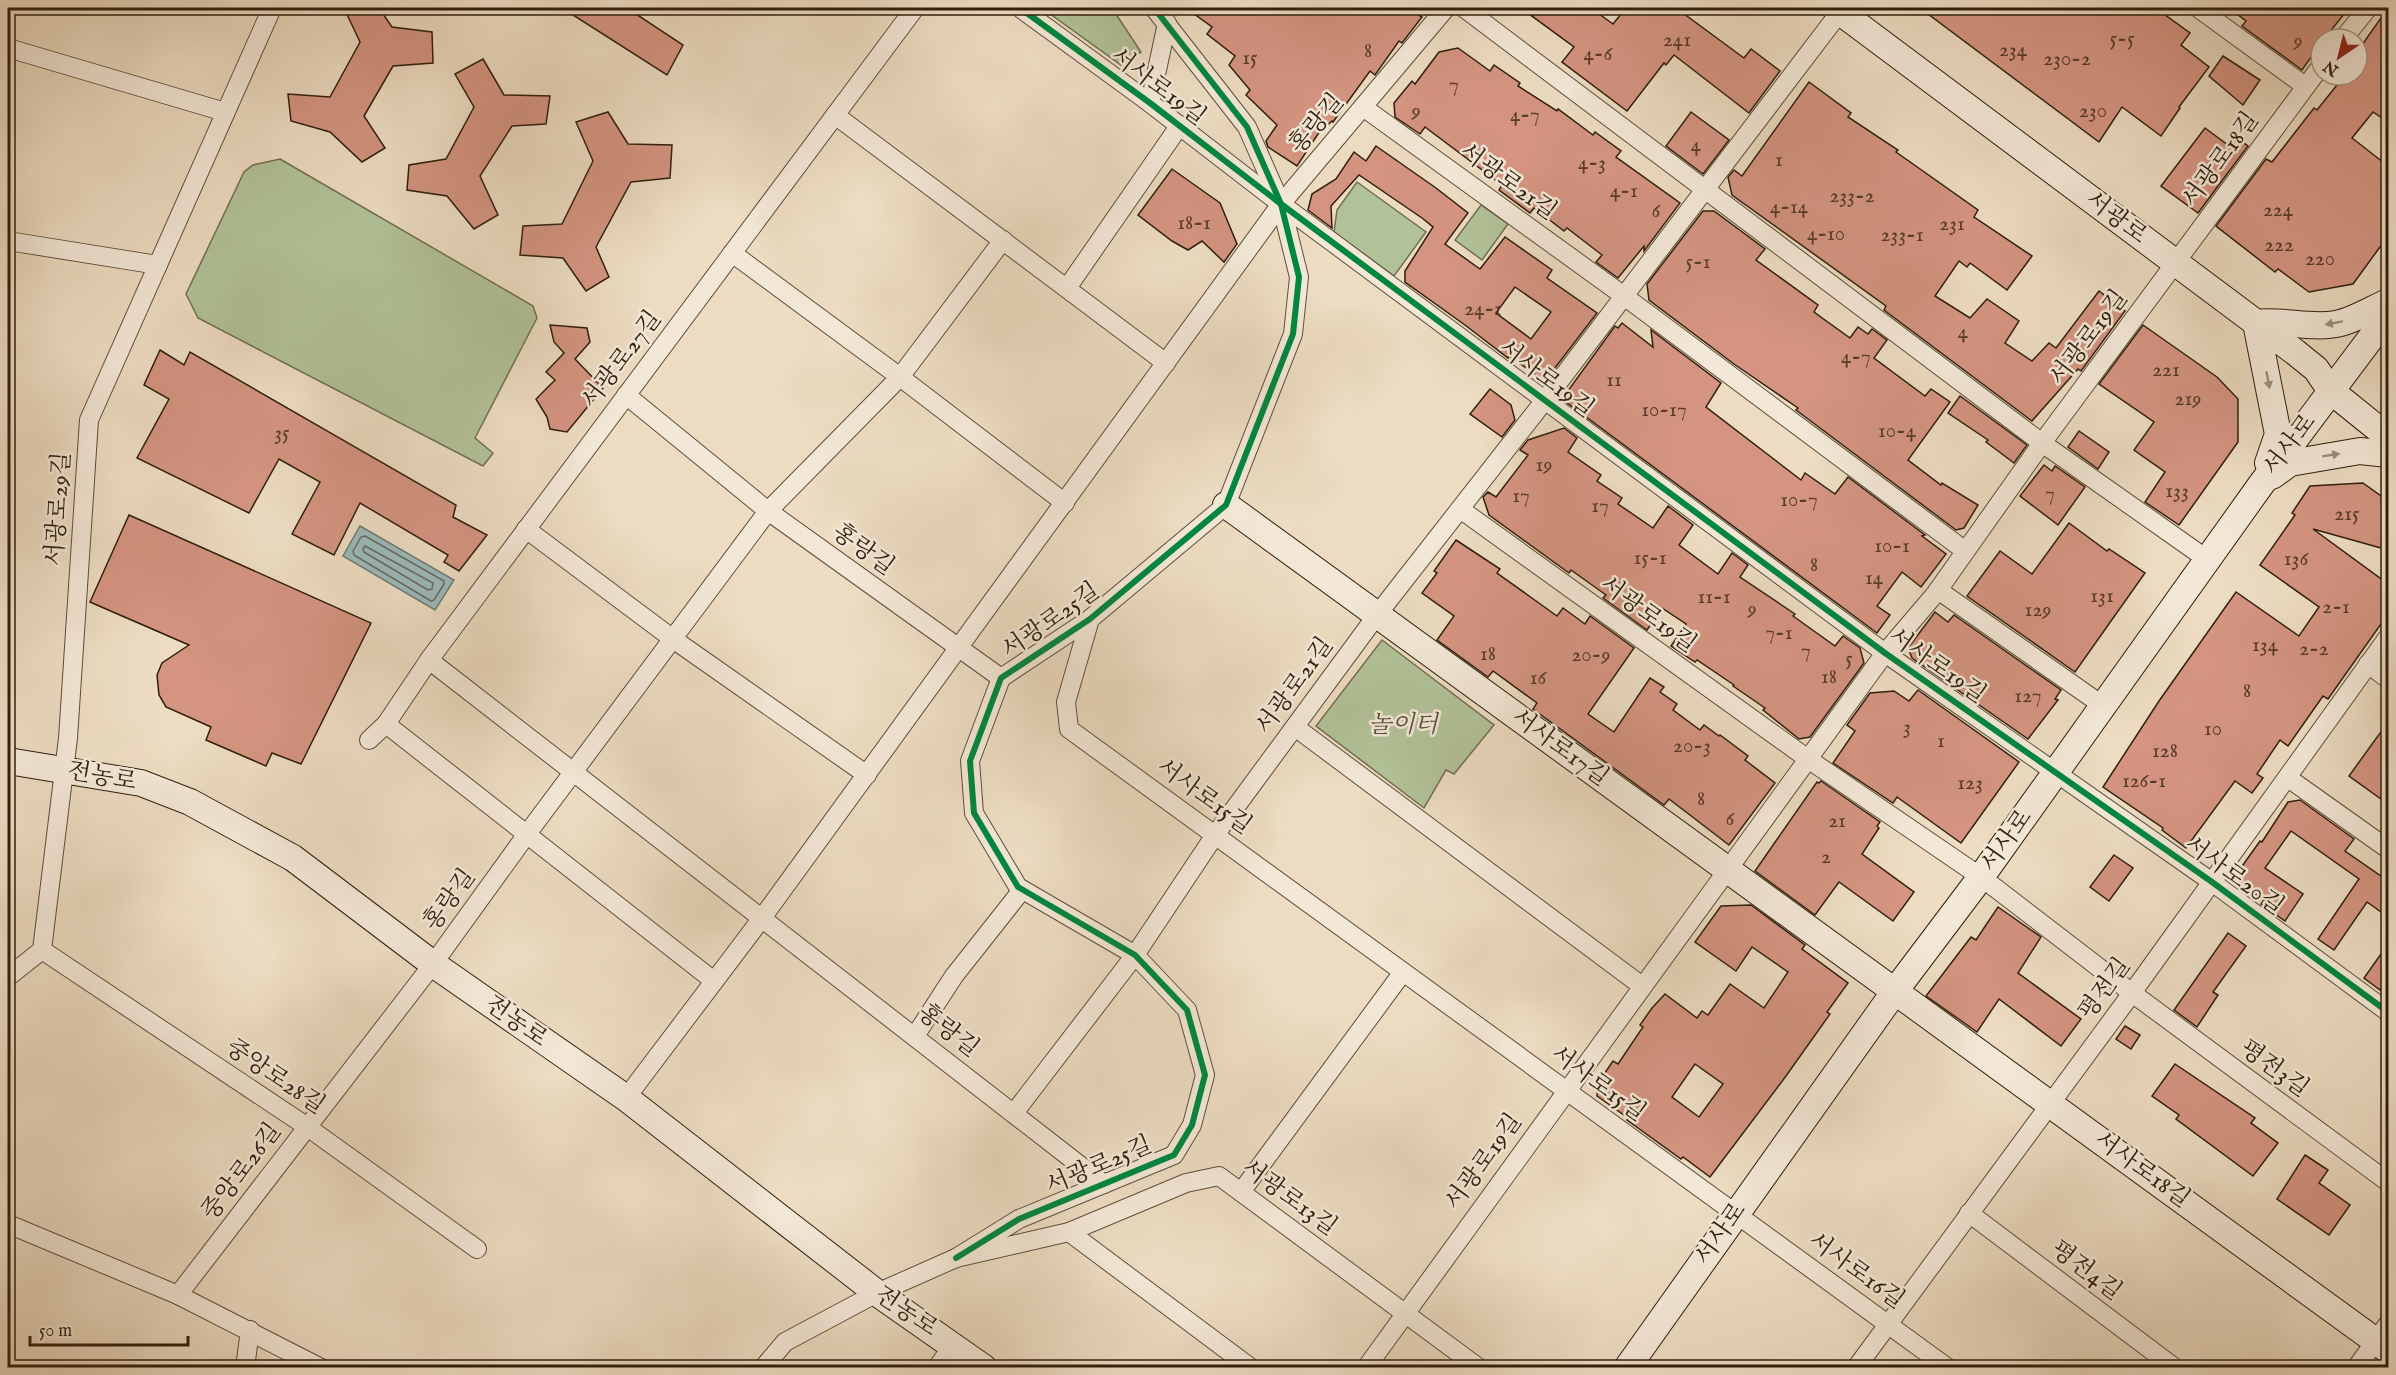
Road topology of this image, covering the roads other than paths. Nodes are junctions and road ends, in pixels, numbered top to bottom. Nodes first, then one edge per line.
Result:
1 (272, 8) edge
2 (915, 8) edge
3 (1020, 8) edge
4 (1154, 8) edge
5 (1446, 8) edge
6 (1464, 8) edge
7 (2198, 8) edge
8 (2368, 8) edge
9 (1839, 9) edge
10 (1167, 23) junction
11 (2353, 27) edge
12 (8, 48) edge
13 (2309, 81) edge
14 (2305, 86) junction
15 (1150, 103) junction
16 (1363, 107) junction
17 (225, 112) junction
18 (835, 115) junction
19 (1180, 125) junction
20 (1705, 189) junction
21 (1281, 204) junction
22 (1003, 240) junction
23 (8, 241) edge
24 (732, 253) junction
25 (2175, 263) junction
26 (158, 265) junction
27 (1067, 288) junction
28 (1624, 296) junction
29 (2388, 302) edge
30 (2388, 315) edge
31 (2256, 323) junction
32 (1166, 363) junction
33 (900, 377) junction
34 (2331, 391) junction
35 (626, 395) junction
36 (1545, 400) junction
37 (2388, 436) edge
38 (2042, 443) junction
39 (2388, 454) edge
40 (2260, 486) junction
41 (1065, 503) junction
42 (1226, 505) junction
43 (1460, 509) junction
44 (768, 512) junction
45 (526, 529) junction
46 (1964, 550) junction
47 (2208, 560) junction
48 (1938, 590) junction
49 (1377, 615) junction
50 (1090, 619) junction
51 (2388, 637) edge
52 (673, 639) junction
53 (960, 648) junction
54 (1885, 653) junction
55 (429, 660) junction
56 (2368, 664) junction
57 (1001, 678) junction
58 (2388, 679) edge
59 (2102, 705) junction
60 (386, 724) junction
61 (1295, 727) junction
62 (369, 740) dead end
63 (1808, 759) junction
64 (8, 761) edge
65 (63, 770) junction
66 (2056, 771) junction
67 (573, 772) junction
68 (867, 775) junction
69 (2288, 778) junction
70 (527, 834) junction
71 (1215, 835) junction
72 (2388, 849) edge
73 (1727, 870) junction
74 (1981, 877) junction
75 (2212, 882) junction
76 (1022, 890) junction
77 (762, 918) junction
78 (42, 950) junction
79 (1135, 955) junction
80 (433, 964) junction
81 (1403, 972) junction
82 (8, 977) edge
83 (714, 981) junction
84 (1642, 986) junction
85 (1895, 991) junction
86 (2132, 993) junction
87 (2388, 1011) edge
88 (915, 1036) junction
89 (1566, 1091) junction
90 (626, 1098) junction
91 (2050, 1104) junction
92 (1014, 1113) junction
93 (306, 1126) junction
94 (1174, 1155) junction
95 (2388, 1182) edge
96 (1186, 1183) junction
97 (1104, 1184) junction
98 (1241, 1192) junction
99 (1735, 1213) junction
100 (1969, 1213) junction
101 (8, 1224) edge
102 (1069, 1232) junction
103 (477, 1249) dead end
104 (956, 1258) junction
105 (877, 1293) junction
106 (178, 1295) junction
107 (1404, 1313) junction
108 (1888, 1323) junction
109 (250, 1330) junction
110 (2384, 1338) edge
111 (953, 1345) junction
112 (245, 1368) edge
113 (321, 1368) edge
114 (763, 1368) edge
115 (937, 1368) edge
116 (984, 1368) edge
117 (1251, 1368) edge
118 (1366, 1368) edge
119 (1479, 1368) edge
120 (1626, 1368) edge
121 (1856, 1368) edge
122 (1948, 1368) edge
123 (2175, 1368) edge
124 (2356, 1368) edge

1 - 17 street, 서광로29길
2 - 18 street, 서광로27길
3 - 15 street, 서사로19길
4 - 10 street, 서광로25길
5 - 16 street, 홍랑길
6 - 20 street
7 - 14 street
8 - 11 street
9 - 20 street, 서광로21길
9 - 25 street, 서광로
10 - 15 street
10 - 21 street, 서광로25길
12 - 17 street
13 - 14 street, 서광로18길
14 - 25 street, 서광로18길
15 - 19 street, 서사로19길
16 - 21 street, 홍랑길
16 - 28 street, 서광로21길
17 - 26 street, 서광로29길
18 - 22 street
18 - 24 street, 서광로27길
19 - 21 street, 서사로19길
19 - 27 street, 서사로19길
20 - 28 street, 서광로21길
20 - 38 street
21 - 32 street, 홍랑길
21 - 36 street, 서사로19길
21 - 42 street, 서광로25길
22 - 27 street
22 - 33 street, 홍랑길
23 - 26 street
24 - 33 street
24 - 35 street, 서광로27길
25 - 31 street, 서광로
25 - 38 street, 서광로19길
26 - 65 street, 서광로29길
27 - 32 street
28 - 36 street, 서광로21길
28 - 46 street
29 -> 31 street
30 - 34 street, 서사로
31 - 34 street, 서광로
31 -> 40 street
32 - 41 street, 홍랑길
33 - 41 street
33 - 44 street, 홍랑길
34 - 37 street, 서광로
34 - 40 street, 서사로
35 - 44 street, 홍랑길
35 - 45 street, 서광로27길
36 - 43 street, 서광로21길
36 - 54 street, 서사로19길
38 - 46 street, 서광로19길
38 - 47 street
40 -> 39 street
40 - 47 street, 서사로
41 - 53 street, 홍랑길
42 - 49 street, 서사로17길
42 - 50 street, 서광로25길
43 - 49 street, 서광로21길
43 - 63 street, 서광로19길
44 - 52 street, 홍랑길
44 - 53 street, 홍랑길
45 - 52 street
45 - 55 street, 서광로27길
46 - 48 street, 서광로19길
47 - 59 street, 서사로
48 - 54 street, 서광로19길
48 - 59 street
49 - 61 street, 서광로21길
49 - 73 street, 서사로17길
50 - 57 street, 서광로25길
50 - 71 street, 서사로15길
51 - 56 street, 평전길
52 - 67 street, 홍랑길
52 - 68 street
53 - 57 street, 홍랑길
53 - 68 street, 홍랑길
54 - 63 street, 서광로19길
54 - 66 street, 서사로19길
55 - 60 street, 서광로27길
55 - 67 street
56 - 58 street
56 - 69 street, 평전길
57 - 76 street, 서광로25길
59 - 66 street, 서사로
60 - 62 street, 서광로27길
60 - 70 street
61 - 71 street, 서광로21길
61 - 84 street
63 - 73 street, 서광로19길
63 - 74 street, 평전3길
64 - 65 street, 전농로
65 - 78 street
65 - 80 street, 전농로
66 - 74 street, 서사로
66 - 75 street, 서사로20길
67 - 70 street, 홍랑길
67 - 77 street
68 - 77 street, 홍랑길
69 - 72 street
69 - 75 street, 평전길
70 - 80 street, 홍랑길
70 - 83 street
71 - 79 street, 서광로21길
71 - 81 street, 서사로15길
73 - 84 street, 서광로19길
73 - 85 street, 서사로17길
74 - 85 street, 서사로
74 - 86 street, 평전3길
75 - 86 street, 평전길
75 - 87 street, 서사로20길
76 - 79 street, 서광로25길
76 - 88 street
77 - 83 street, 홍랑길
77 - 88 street, 홍랑길
78 - 82 street
78 - 93 street, 중앙로28길
79 - 92 street, 서광로21길
79 - 94 street, 서광로25길
80 - 90 street, 전농로
80 - 93 street, 중앙로26길
81 - 89 street, 서사로15길
81 - 98 street
83 - 90 street, 홍랑길
84 - 89 street, 서광로19길
85 - 91 street, 서사로18길
85 - 99 street, 서사로
86 - 91 street, 평전길
86 - 95 street, 평전3길
88 - 92 street, 홍랑길
89 - 99 street, 서사로15길
89 - 107 street, 서광로19길
90 - 105 street, 전농로
91 - 100 street, 평전길
91 - 110 street, 서사로18길
92 - 97 street, 홍랑길
93 - 103 street, 중앙로28길
93 - 106 street, 중앙로26길
94 - 96 street
94 - 97 street, 서광로25길
96 - 98 street, 서광로13길
96 - 102 street, 서광로13길
97 - 104 street, 서광로25길
98 - 107 street, 서광로13길
99 - 108 street, 서사로16길
99 - 120 street, 서사로
100 - 108 street, 평전길
100 - 123 street, 평전4길
101 - 106 street
102 - 104 street, 서광로13길
102 - 117 street
104 - 105 street, 서광로13길
105 - 111 street, 전농로
105 - 114 street, 서광로13길
106 - 109 street
107 - 118 street, 서광로19길
107 - 119 street, 서광로13길
108 - 121 street, 평전길
108 - 122 street, 서사로16길
109 - 112 street
109 - 113 street
110 - 124 street
111 - 115 street
111 - 116 street, 전농로

